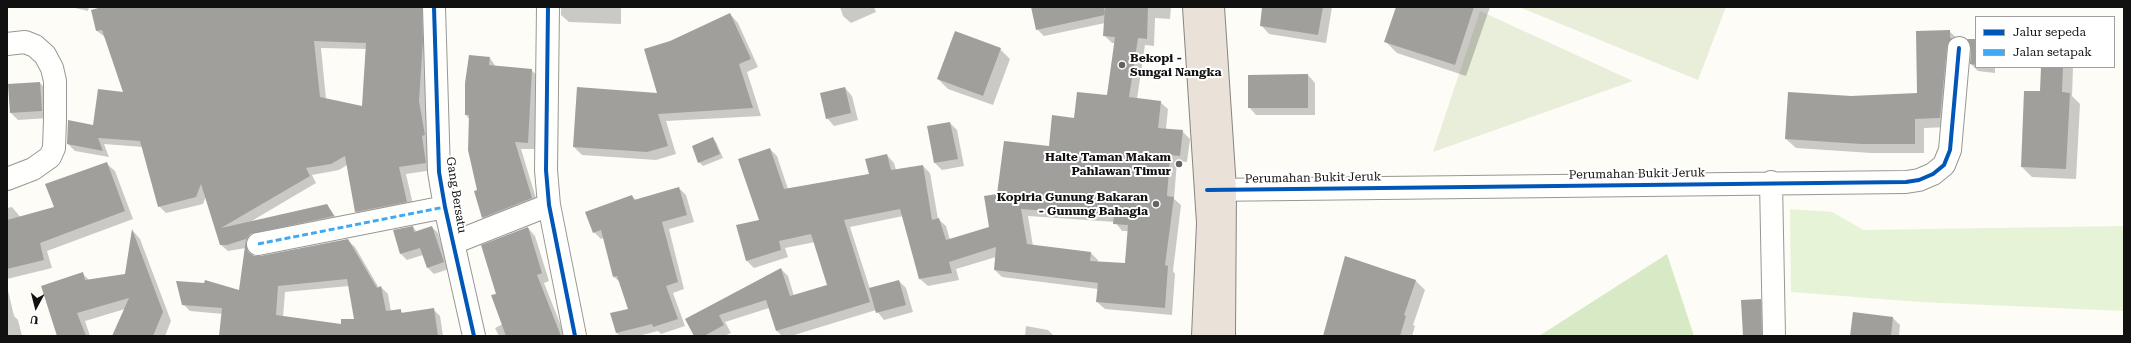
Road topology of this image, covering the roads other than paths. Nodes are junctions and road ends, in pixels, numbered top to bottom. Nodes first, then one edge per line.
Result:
1 (434, 7) edge
2 (548, 7) edge
3 (1194, 7) edge
4 (1213, 7) edge
5 (7, 44) edge
6 (1959, 48) dead end
7 (7, 179) edge
8 (1771, 182) junction
9 (1216, 189) junction
10 (549, 205) junction
11 (445, 207) junction
12 (453, 243) junction
13 (258, 244) dead end
14 (474, 336) edge
15 (575, 336) edge
16 (1203, 336) edge
17 (1224, 336) edge
18 (1774, 336) edge

1 - 11 street, Gang Bersatu
2 - 10 street
3 - 9 highway
4 - 9 highway
5 - 7 street
6 - 8 street, Perumahan Bukit Jeruk
8 - 9 street, Perumahan Bukit Jeruk
8 - 18 street
9 - 16 highway
9 - 17 highway
10 - 12 street
10 - 15 street
11 - 12 street, Gang Bersatu
11 - 13 street
12 - 14 street, Gang Bersatu

